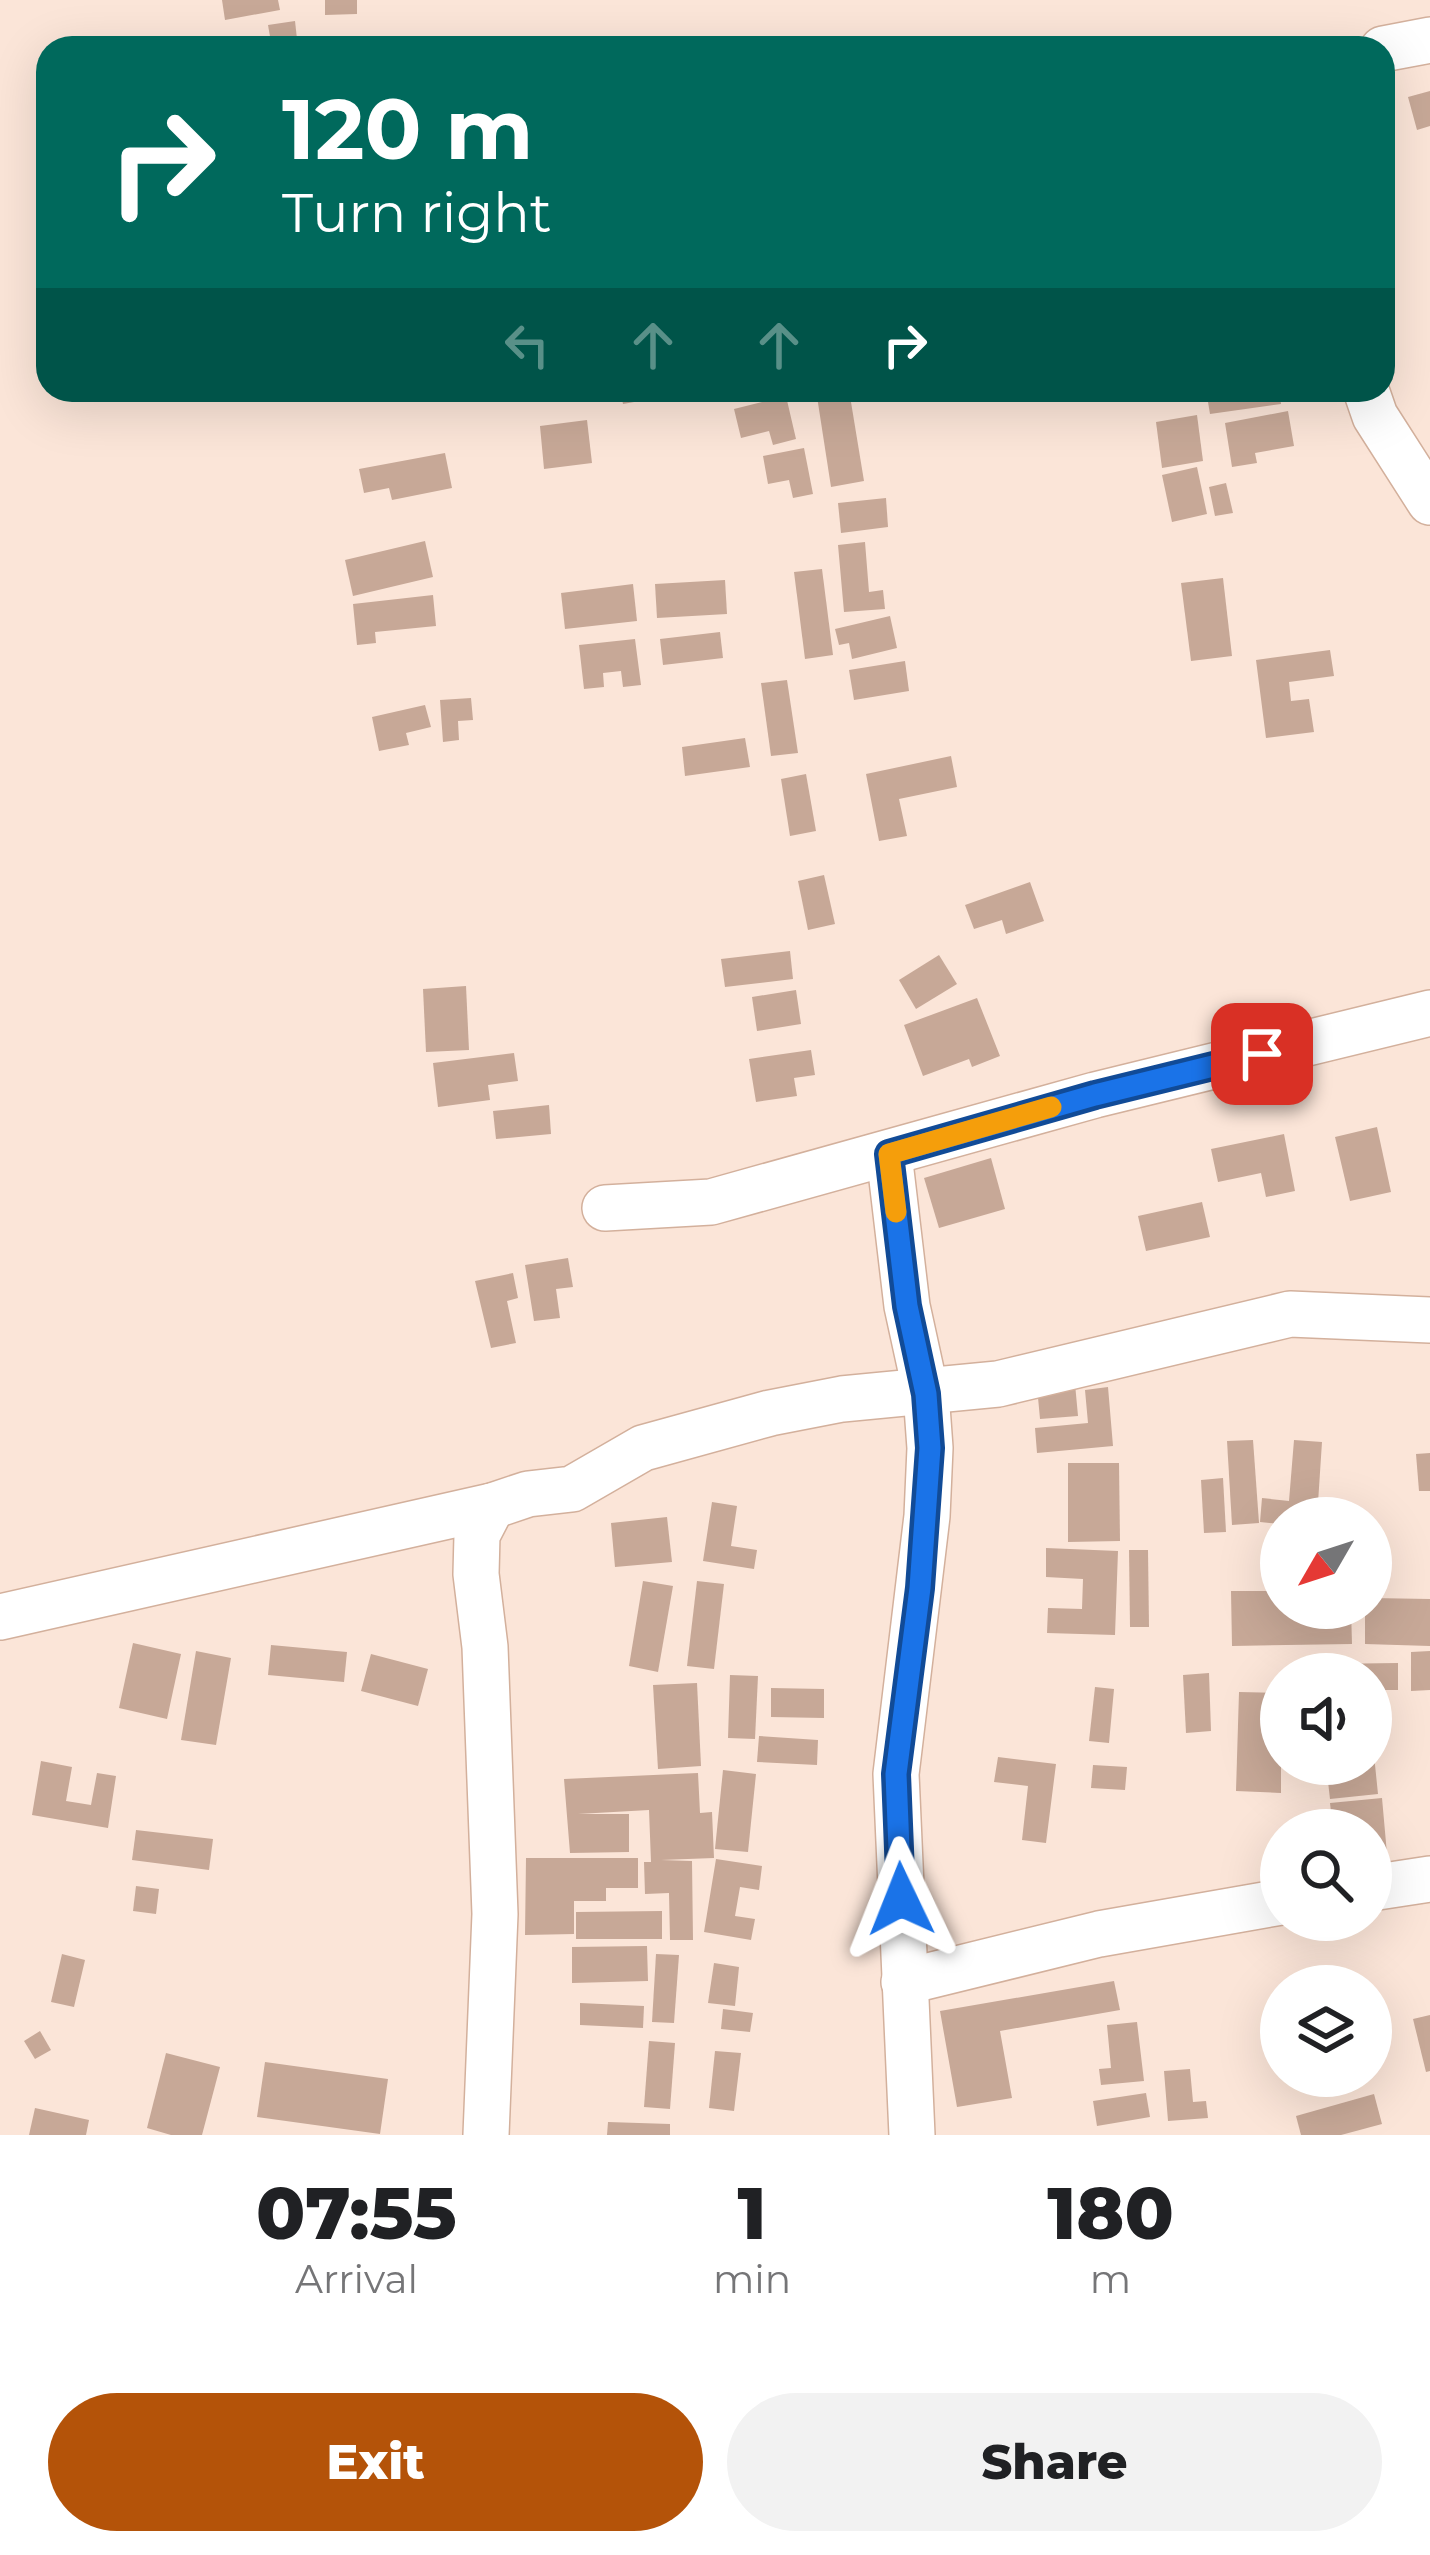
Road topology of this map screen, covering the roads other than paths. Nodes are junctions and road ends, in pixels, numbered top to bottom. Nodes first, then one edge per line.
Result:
1 (1430, 40) edge
2 (1395, 47) edge
3 (1371, 402) edge
4 (1430, 502) edge
5 (1430, 1012) edge
6 (889, 1154) junction
7 (605, 1208) dead end
8 (1430, 1321) edge
9 (926, 1394) junction
10 (492, 1506) junction
11 (0, 1617) edge
12 (1430, 1879) edge
13 (1392, 1885) edge
14 (1260, 1905) edge
15 (904, 1982) junction
16 (486, 2135) edge
17 (912, 2135) edge

1 - 2 street
3 - 4 street
5 - 6 street
6 - 7 street
6 - 9 street
8 - 9 street
9 - 10 street
9 - 15 street
10 - 11 street
10 - 16 street
12 - 13 street
14 - 15 street
15 - 17 street

